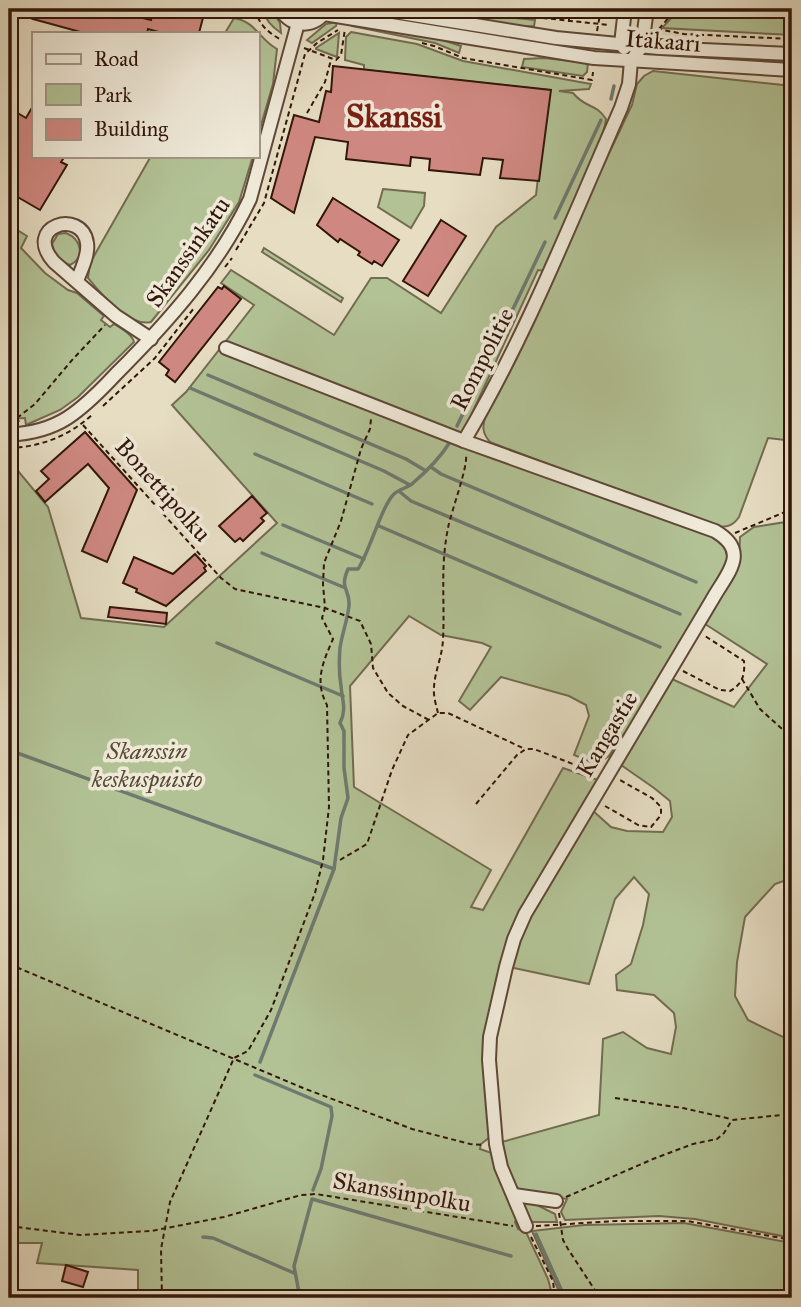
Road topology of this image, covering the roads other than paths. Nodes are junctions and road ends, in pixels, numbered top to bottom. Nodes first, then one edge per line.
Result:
1 (280, 9) edge
2 (376, 9) edge
3 (625, 9) edge
4 (647, 9) edge
5 (325, 11) edge
6 (298, 23) junction
7 (621, 44) junction
8 (642, 46) junction
9 (792, 54) edge
10 (631, 61) junction
11 (792, 70) edge
12 (76, 281) junction
13 (151, 339) junction
14 (226, 348) dead end
15 (18, 434) dead end
16 (464, 441) junction
17 (514, 1195) junction
18 (556, 1201) road end
19 (526, 1226) road end

1 - 6 street
2 - 7 street, Itäkaari
3 - 7 street
4 - 8 street
5 - 6 street
5 - 10 street, Itäkaari
6 - 13 street, Skanssinkatu
7 - 8 street, Itäkaari
7 - 10 street
8 - 9 street, Itäkaari
8 - 10 street
10 - 11 street, Itäkaari
10 - 16 street, Rompolitie
12 - 12 street
12 - 13 street
13 - 15 street, Skanssinkatu
14 - 16 street, Rompolitie
16 - 17 street, Kangastie
17 - 18 street
17 - 19 street, Kangastie

